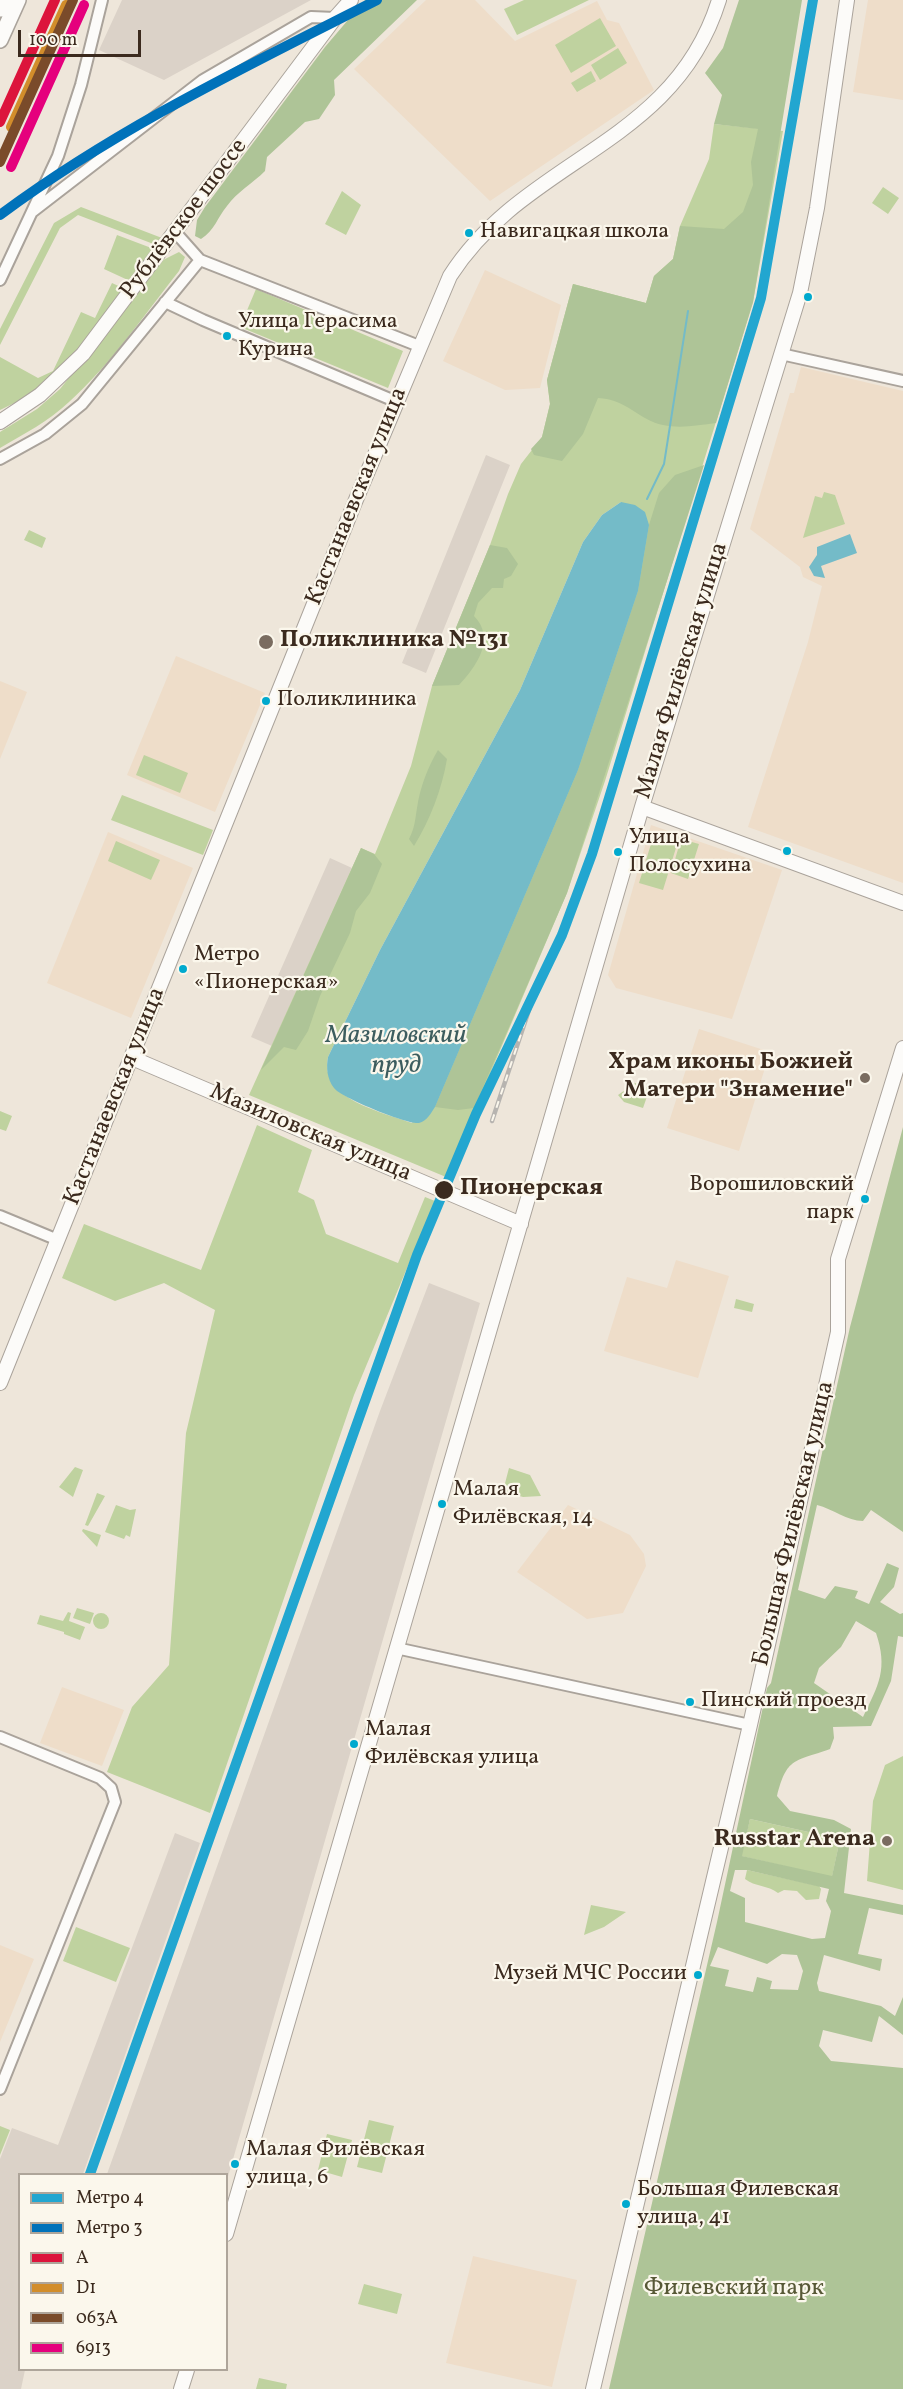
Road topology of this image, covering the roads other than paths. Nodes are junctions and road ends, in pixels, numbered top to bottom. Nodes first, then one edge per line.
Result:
1 (4, 0) edge
2 (18, 0) edge
3 (102, 0) edge
4 (351, 0) edge
5 (719, 0) edge
6 (847, 0) edge
7 (0, 9) edge
8 (335, 18) junction
9 (0, 40) edge
10 (32, 212) junction
11 (176, 233) junction
12 (200, 260) junction
13 (0, 280) edge
14 (165, 302) junction
15 (419, 346) junction
16 (781, 354) junction
17 (903, 381) edge
18 (397, 402) junction
19 (0, 422) edge
20 (0, 459) edge
21 (642, 807) junction
22 (903, 903) edge
23 (903, 1048) edge
24 (132, 1058) junction
25 (0, 1216) edge
26 (521, 1224) junction
27 (58, 1240) junction
28 (0, 1383) edge
29 (396, 1648) junction
30 (750, 1725) junction
31 (0, 1737) edge
32 (0, 2089) edge
33 (228, 2227) edge
34 (187, 2371) edge
35 (181, 2389) edge
36 (593, 2389) edge

1 - 7 main road
2 - 9 main road
3 - 10 street
4 - 8 street, Рублёвское шоссе
5 - 15 street, Кастанаевская улица
6 - 16 street, Малая Филёвская улица
8 - 10 street
8 - 11 street, Рублёвское шоссе
10 - 13 street
11 - 12 street
11 - 19 street, Рублёвское шоссе
12 - 14 street
12 - 15 street
14 - 18 street
14 - 20 street
15 - 18 street, Кастанаевская улица
16 - 17 street
16 - 21 street, Малая Филёвская улица
18 - 24 street, Кастанаевская улица
21 - 22 street
21 - 26 street, Малая Филёвская улица
23 - 30 street, Большая Филёвская улица
24 - 26 street, Мазиловская улица
24 - 27 street, Кастанаевская улица
25 - 27 street
26 - 29 street, Малая Филёвская улица
27 - 28 street, Кастанаевская улица
29 - 30 street
29 - 33 street, Малая Филёвская улица
30 - 36 street, Большая Филёвская улица
31 - 32 street
34 - 35 street

